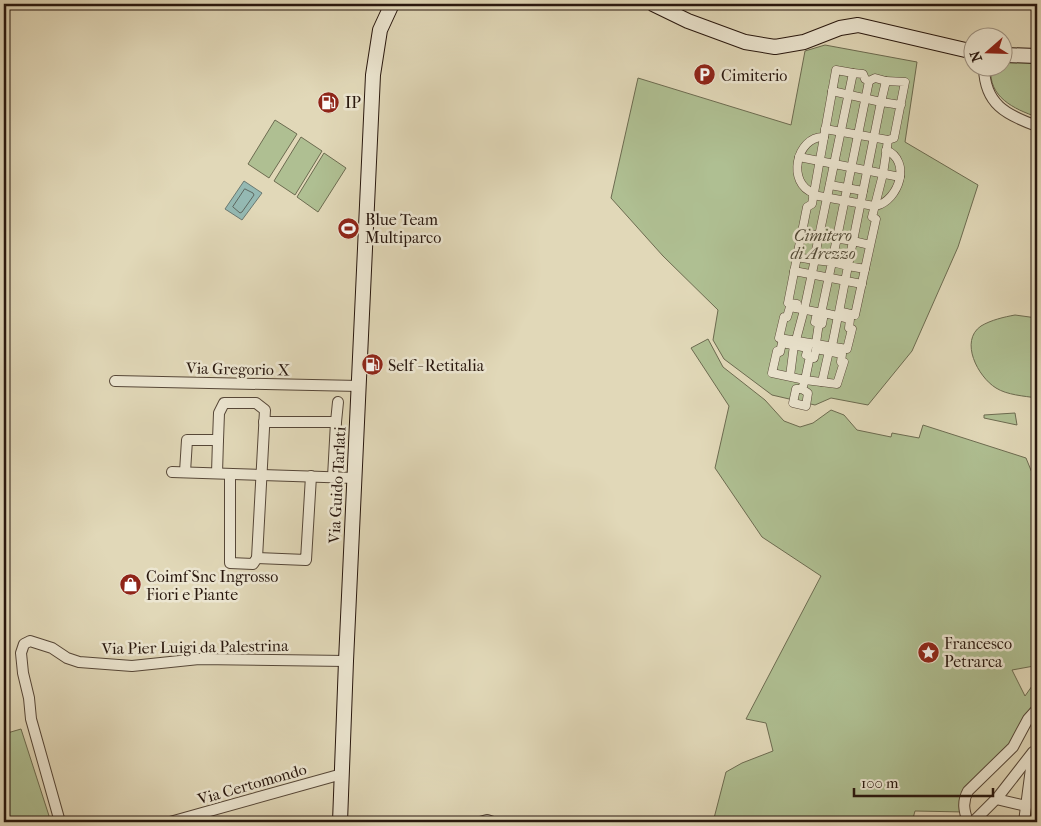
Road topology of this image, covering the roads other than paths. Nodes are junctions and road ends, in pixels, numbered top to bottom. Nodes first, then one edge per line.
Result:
1 (392, 4) edge
2 (653, 4) edge
3 (964, 50) edge
4 (1014, 55) edge
5 (1037, 56) edge
6 (853, 73) junction
7 (984, 78) edge
8 (869, 81) junction
9 (886, 81) junction
10 (832, 92) junction
11 (849, 95) junction
12 (866, 98) junction
13 (881, 102) junction
14 (900, 105) junction
15 (1037, 126) edge
16 (841, 131) junction
17 (824, 133) junction
18 (858, 134) junction
19 (874, 137) junction
20 (888, 140) junction
21 (369, 150) junction
22 (886, 150) junction
23 (799, 157) junction
24 (819, 162) junction
25 (834, 164) junction
26 (851, 168) junction
27 (867, 171) junction
28 (883, 174) junction
29 (900, 177) junction
30 (830, 184) junction
31 (847, 189) junction
32 (863, 192) junction
33 (814, 194) junction
34 (827, 198) junction
35 (844, 201) junction
36 (860, 204) junction
37 (875, 206) junction
38 (802, 233) junction
39 (358, 235) junction
40 (820, 235) junction
41 (837, 238) junction
42 (853, 241) junction
43 (870, 245) junction
44 (797, 257) junction
45 (814, 260) junction
46 (832, 262) junction
47 (848, 266) junction
48 (865, 269) junction
49 (794, 271) junction
50 (811, 274) junction
51 (828, 278) junction
52 (845, 280) junction
53 (862, 284) junction
54 (363, 299) junction
55 (804, 308) junction
56 (822, 309) junction
57 (839, 314) junction
58 (819, 323) junction
59 (361, 343) junction
60 (795, 343) junction
61 (816, 344) junction
62 (831, 349) junction
63 (810, 358) junction
64 (790, 376) junction
65 (805, 380) junction
66 (116, 382) dead end
67 (822, 382) junction
68 (359, 386) junction
69 (802, 389) dead end
70 (338, 402) dead end
71 (264, 422) junction
72 (336, 422) junction
73 (218, 440) junction
74 (172, 472) dead end
75 (185, 472) junction
76 (217, 473) junction
77 (230, 474) junction
78 (262, 475) junction
79 (311, 476) junction
80 (333, 477) junction
81 (355, 478) junction
82 (257, 558) junction
83 (346, 661) junction
84 (1037, 709) edge
85 (1035, 753) edge
86 (342, 774) junction
87 (996, 799) junction
88 (1026, 806) junction
89 (60, 822) edge
90 (170, 822) edge
91 (340, 822) edge
92 (480, 822) edge
93 (493, 822) edge
94 (969, 822) edge
95 (1024, 822) edge

1 - 21 main road
2 - 3 main road
4 - 5 main road
6 - 8 street
6 - 10 street
6 - 11 street
7 - 15 street
8 - 9 street
8 - 12 street
9 - 13 street
9 - 14 street
10 - 11 street
10 - 17 street
11 - 12 street
11 - 16 street
12 - 13 street
12 - 18 street
13 - 14 street
13 - 19 street
14 - 20 street
16 - 17 street
16 - 18 street
16 - 25 street
17 - 23 street
17 - 24 street
18 - 19 street
18 - 26 street
19 - 20 street
19 - 27 street
20 - 22 street
21 - 39 main road
21 - 54 main road, Via Guido Tarlati
22 - 28 street
22 - 29 street
23 - 24 street
23 - 33 street
24 - 25 street
24 - 33 street
25 - 26 street
25 - 30 street
26 - 27 street
26 - 31 street
27 - 28 street
27 - 32 street
28 - 29 street
28 - 37 street
29 - 37 street
30 - 31 street
30 - 34 street
31 - 32 street
31 - 35 street
32 - 36 street
33 - 34 street
33 - 38 street
34 - 35 street
34 - 40 street
35 - 36 street
35 - 41 street
36 - 37 street
36 - 42 street
37 - 43 street
38 - 40 street
38 - 44 street
39 - 54 main road
39 - 59 main road
40 - 41 street
40 - 45 street
41 - 42 street
41 - 46 street
42 - 43 street
42 - 47 street
43 - 48 street
44 - 45 street
44 - 49 street
45 - 46 street
45 - 50 street
46 - 47 street
46 - 51 street
47 - 48 street
47 - 52 street
48 - 53 street
49 - 50 street
49 - 55 street
50 - 51 street
50 - 55 street
51 - 52 street
51 - 56 street
52 - 53 street
52 - 57 street
53 - 57 street
54 - 59 main road, Via Guido Tarlati
55 - 56 street
55 - 58 street
55 - 60 street
55 - 60 street
56 - 57 street
57 - 58 street
57 - 62 street
57 - 62 street
58 - 61 street
59 - 68 main road, Via Guido Tarlati
60 - 61 street
60 - 63 street
60 - 64 street
60 - 64 street
61 - 62 street
62 - 63 street
62 - 67 street
62 - 67 street
63 - 65 street
64 - 65 street
65 - 67 street
65 - 69 street
66 - 68 street, Via Gregorio X
68 - 81 main road, Via Guido Tarlati
70 - 72 street
71 - 72 street
71 - 73 street
71 - 78 street
72 - 80 street
73 - 75 street
73 - 76 street
74 - 75 street
75 - 76 street
76 - 77 street
77 - 78 street
77 - 82 street
78 - 79 street
78 - 82 street
79 - 80 street
79 - 82 street
80 - 81 street
81 - 83 main road, Via Guido Tarlati
83 - 86 main road, Via Guido Tarlati
83 - 89 street, Via Pier Luigi da Palestrina
84 - 94 street
85 - 87 street
85 - 88 street
86 - 90 street, Via Certomondo
86 - 91 main road, Via Guido Tarlati
87 - 88 street
87 - 94 street
88 - 95 street
92 - 93 street

